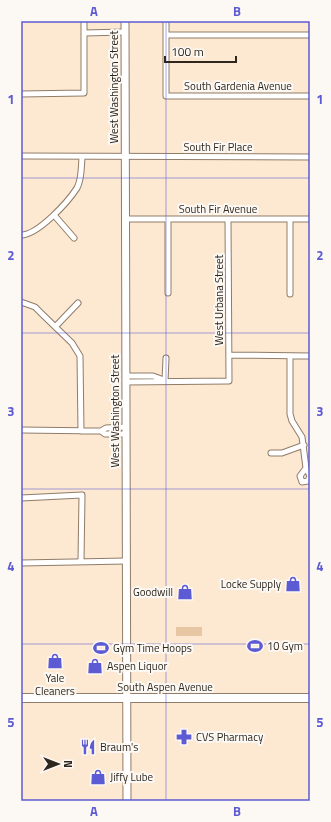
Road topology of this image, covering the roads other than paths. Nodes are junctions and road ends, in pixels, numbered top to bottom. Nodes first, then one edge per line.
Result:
1 (84, 21) edge
2 (125, 21) edge
3 (166, 21) edge
4 (125, 32) junction
5 (84, 33) junction
6 (166, 35) junction
7 (310, 36) edge
8 (21, 94) edge
9 (310, 96) edge
10 (21, 156) edge
11 (125, 157) junction
12 (310, 157) edge
13 (82, 158) junction
14 (54, 215) junction
15 (125, 219) junction
16 (168, 219) junction
17 (228, 219) junction
18 (290, 219) junction
19 (310, 219) edge
20 (21, 235) edge
21 (74, 238) dead end
22 (168, 293) dead end
23 (290, 294) dead end
24 (21, 302) edge
25 (78, 303) dead end
26 (56, 326) junction
27 (229, 356) junction
28 (290, 356) junction
29 (310, 356) edge
30 (166, 358) dead end
31 (126, 379) junction
32 (165, 381) junction
33 (21, 430) edge
34 (81, 431) junction
35 (126, 431) junction
36 (304, 445) junction
37 (271, 453) dead end
38 (306, 468) dead end
39 (21, 498) edge
40 (81, 561) junction
41 (126, 561) junction
42 (21, 563) edge
43 (21, 698) edge
44 (127, 698) junction
45 (310, 698) edge
46 (127, 801) edge

1 - 5 street
2 - 4 main road, West Washington Street
3 - 6 street
4 - 5 street
4 - 11 main road, West Washington Street
5 - 8 street
6 - 7 street
6 - 9 street, South Gardenia Avenue
10 - 13 street
11 - 12 street, South Fir Place
11 - 13 street
11 - 15 main road, West Washington Street
13 - 14 street
14 - 20 street
14 - 21 street
15 - 16 street, South Fir Avenue
15 - 31 main road, West Washington Street
16 - 17 street, South Fir Avenue
16 - 22 street
17 - 18 street, South Fir Avenue
17 - 27 street, West Urbana Street
18 - 19 street, South Fir Avenue
18 - 23 street
24 - 26 street
25 - 26 street
26 - 34 street
27 - 28 street
27 - 32 street, West Urbana Street
28 - 29 street
28 - 36 street
30 - 32 street
31 - 32 street
31 - 35 main road, West Washington Street
33 - 34 street
34 - 35 street
35 - 41 main road, West Washington Street
36 - 37 street
36 - 38 street
39 - 40 street
40 - 41 street
40 - 42 street
41 - 44 main road, West Washington Street
43 - 44 main road, South Aspen Avenue
44 - 45 main road, South Aspen Avenue
44 - 46 main road, West Washington Street

